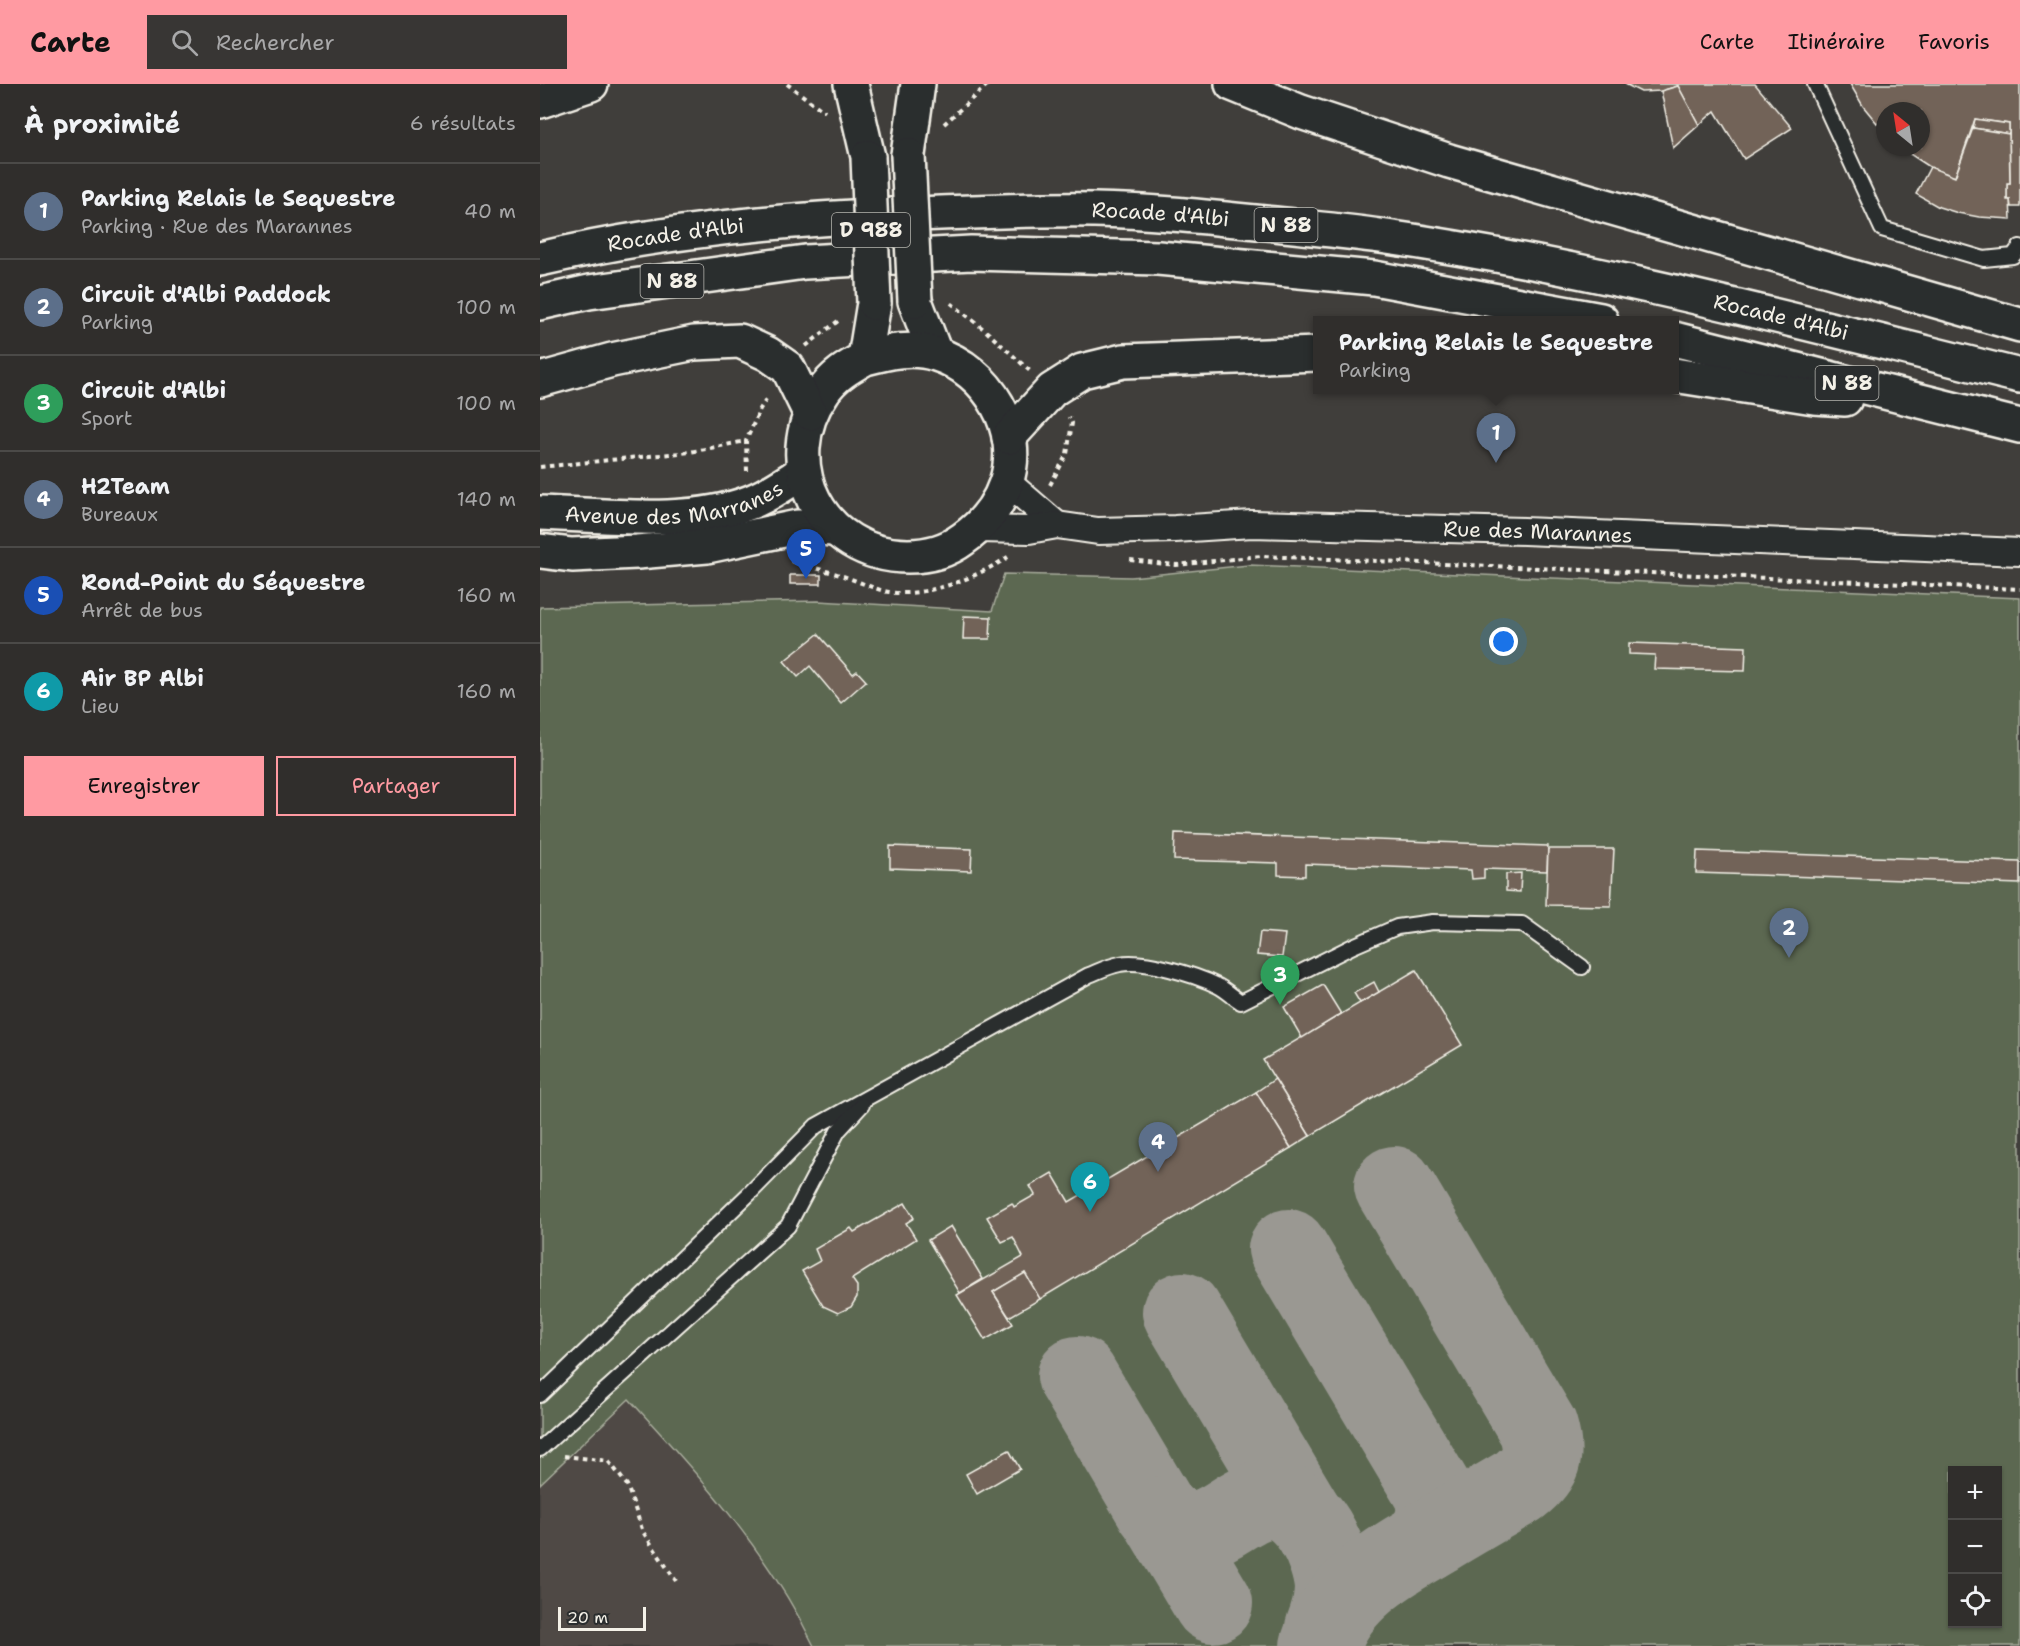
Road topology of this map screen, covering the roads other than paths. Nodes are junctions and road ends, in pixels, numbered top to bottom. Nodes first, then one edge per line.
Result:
1 (591, 84) edge
2 (851, 84) edge
3 (918, 84) edge
4 (1232, 84) edge
5 (1815, 84) edge
6 (540, 101) edge
7 (2020, 248) edge
8 (540, 259) edge
9 (540, 303) edge
10 (1575, 316) edge
11 (2020, 324) edge
12 (1679, 340) edge
13 (935, 353) junction
14 (1313, 354) edge
15 (865, 358) junction
16 (1679, 376) edge
17 (2020, 376) edge
18 (540, 380) edge
19 (1927, 404) junction
20 (810, 413) junction
21 (2020, 426) edge
22 (1009, 437) junction
23 (803, 472) junction
24 (1007, 482) junction
25 (540, 513) edge
26 (1034, 519) junction
27 (834, 529) junction
28 (978, 529) junction
29 (540, 551) edge
30 (2020, 552) edge
31 (1582, 967) dead end
32 (872, 1095) junction
33 (540, 1395) edge
34 (544, 1445) edge

1 - 6 main road
2 - 15 main road, D 988, bridge
3 - 13 main road, D 988, bridge
4 - 11 main road
5 - 7 lane
8 - 17 main road, Rocade d'Albi / N 88
9 - 10 main road, Rocade d'Albi / N 88
12 - 19 main road, N 88
13 - 15 main road
13 - 22 main road
14 - 22 main road
15 - 20 main road
16 - 19 main road
18 - 20 main road
19 - 21 main road, N 88
20 - 23 main road
22 - 24 main road
23 - 25 main road, Avenue des Marranes
23 - 27 main road
24 - 26 street
24 - 28 main road
26 - 28 street, Rue des Marannes
26 - 30 street, Rue des Marannes
27 - 28 main road
27 - 29 main road, Avenue des Marranes
31 - 32 lane
32 - 33 lane
32 - 34 lane

